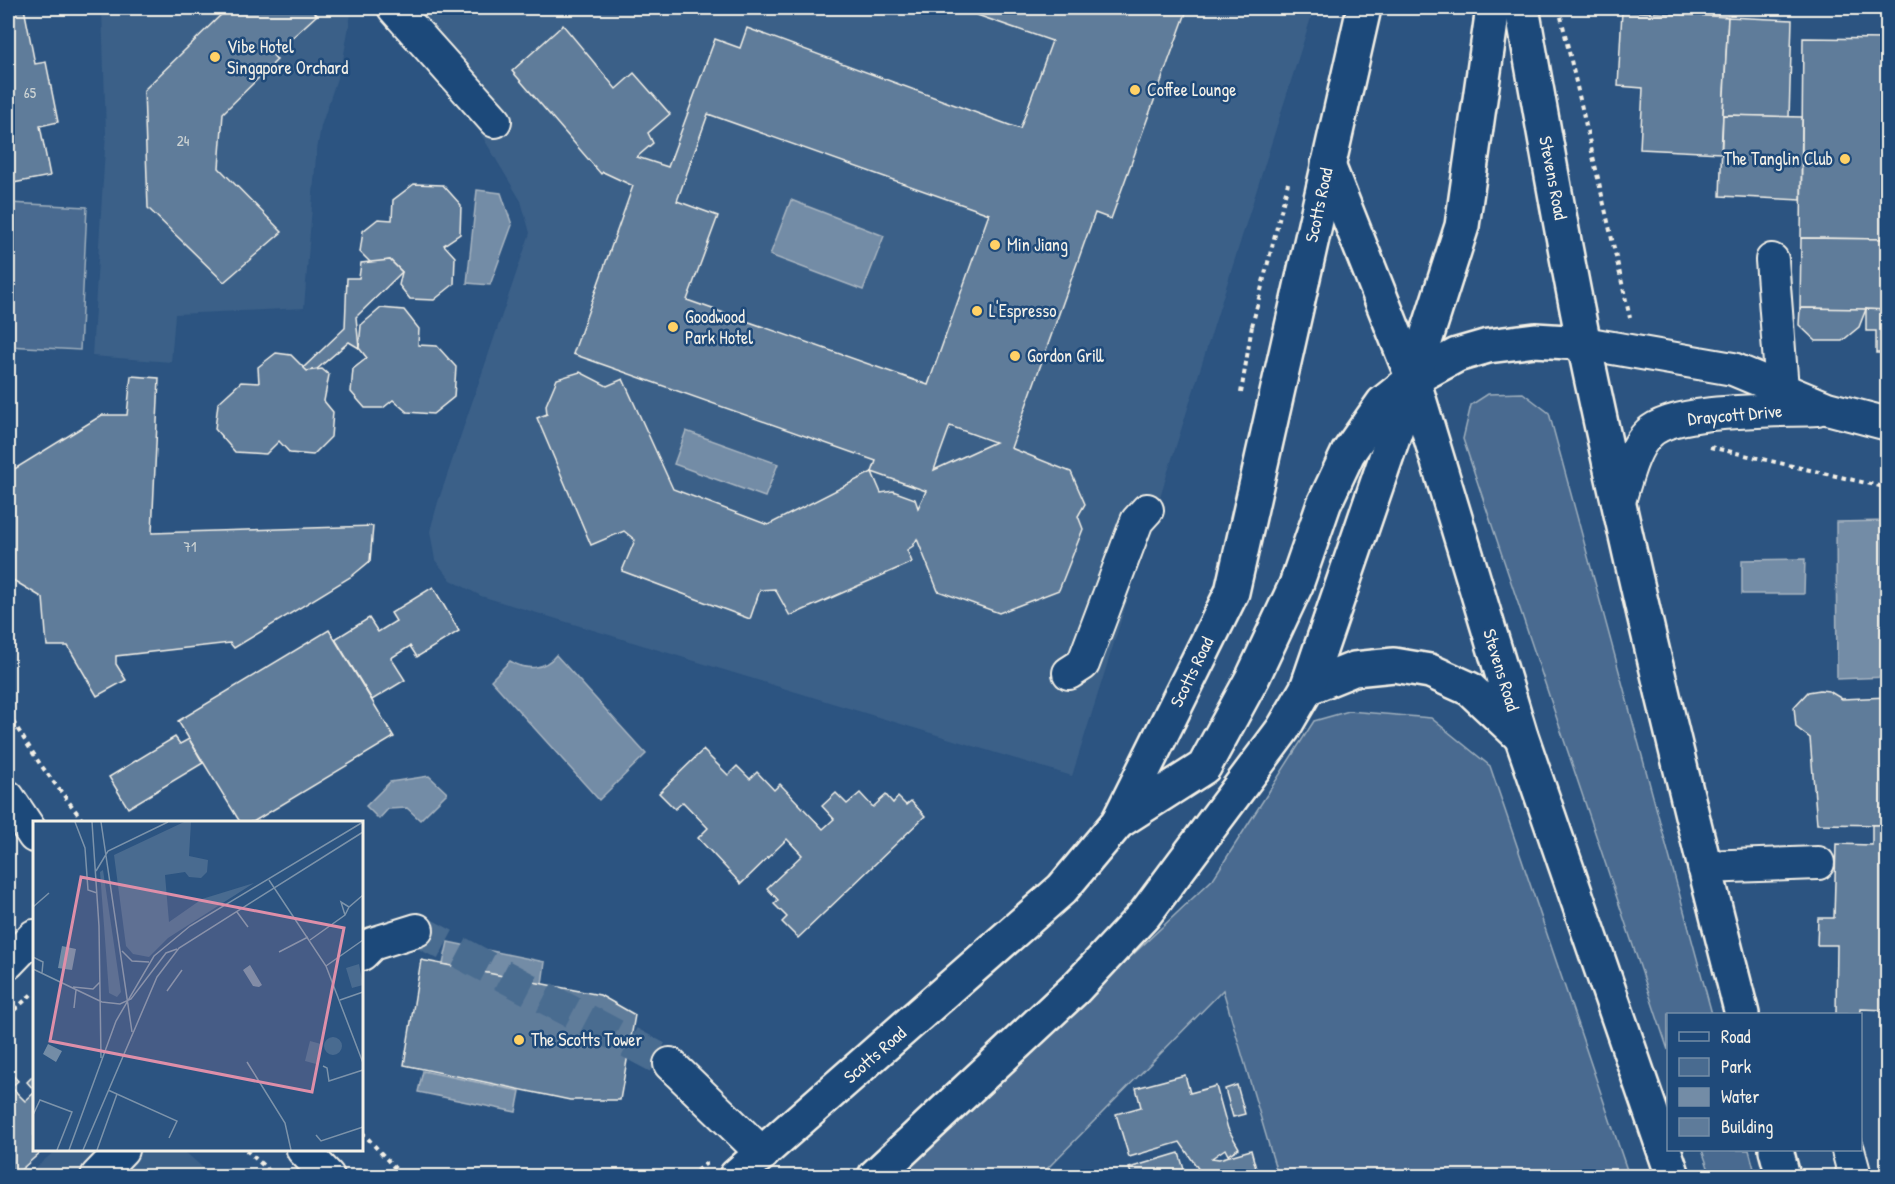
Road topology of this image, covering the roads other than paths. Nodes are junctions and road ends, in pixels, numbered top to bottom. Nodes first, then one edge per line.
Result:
1 (394, 8) edge
2 (1364, 8) edge
3 (1493, 8) edge
4 (1522, 8) edge
5 (495, 121) dead end
6 (1328, 165) junction
7 (1772, 260) dead end
8 (1584, 343) junction
9 (1413, 379) junction
10 (1782, 390) junction
11 (1827, 408) junction
12 (1887, 424) edge
13 (1619, 501) junction
14 (1147, 510) dead end
15 (1069, 673) dead end
16 (1307, 688) junction
17 (1521, 736) junction
18 (8, 797) edge
19 (1118, 822) junction
20 (33, 834) edge
21 (1818, 863) dead end
22 (1704, 867) junction
23 (417, 930) dead end
24 (33, 937) edge
25 (363, 953) edge
26 (8, 963) edge
27 (1742, 1013) edge
28 (670, 1064) tunnel mouth
29 (120, 1151) edge
30 (305, 1151) edge
31 (1777, 1151) edge
32 (1849, 1151) edge
33 (763, 1154) junction
34 (97, 1176) edge
35 (327, 1176) edge
36 (736, 1176) edge
37 (875, 1176) edge
38 (1673, 1176) edge
39 (1783, 1176) edge
40 (1855, 1176) edge

1 - 5 street
2 - 6 main road, Scotts Road
3 - 9 main road
4 - 8 main road, Stevens Road
6 - 9 main road, Stevens Road
6 - 19 main road, Scotts Road
7 - 10 street
8 - 9 main road
8 - 10 street, Draycott Drive
8 - 13 main road, Stevens Road
9 - 16 main road
9 - 17 main road, Stevens Road
9 - 19 main road
10 - 11 street, Draycott Drive
11 - 12 street, Draycott Drive
11 - 13 street, Draycott Drive
13 - 22 main road, Stevens Road
14 - 15 street
16 - 17 main road
16 - 37 main road
17 - 38 main road, Stevens Road
18 - 20 street
19 - 33 main road, Scotts Road
21 - 22 street
22 - 27 main road, Stevens Road
23 - 25 street
24 - 26 street
28 - 33 street
29 - 34 street
30 - 35 street
31 - 39 main road
32 - 40 street
33 - 36 main road, Scotts Road

